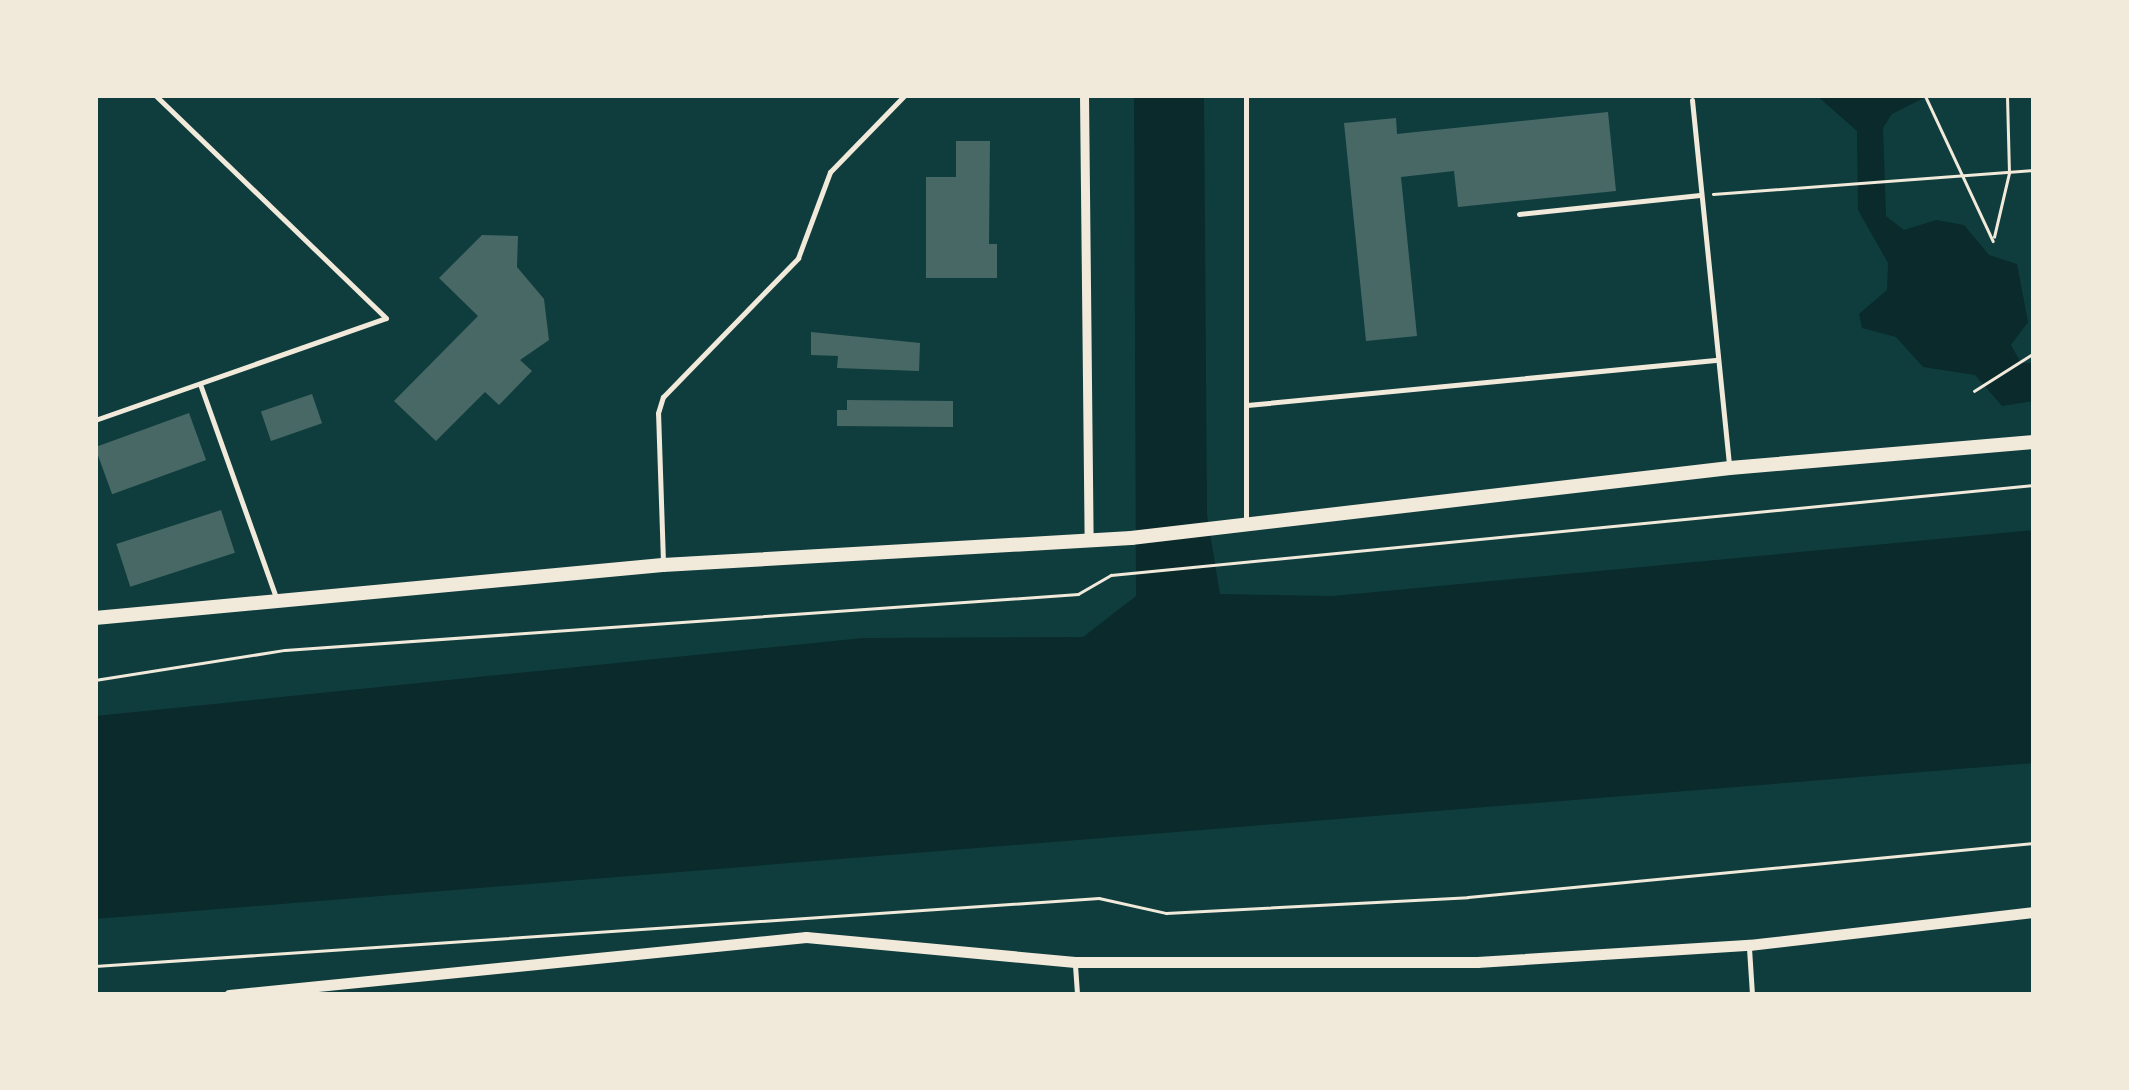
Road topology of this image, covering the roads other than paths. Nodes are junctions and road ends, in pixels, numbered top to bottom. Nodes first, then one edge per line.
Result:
1 (155, 95) edge
2 (905, 95) edge
3 (1084, 95) edge
4 (1246, 95) edge
5 (1692, 100) dead end
6 (1701, 195) junction
7 (1519, 214) dead end
8 (1718, 360) junction
9 (200, 384) junction
10 (1247, 406) junction
11 (95, 420) edge
12 (2034, 442) edge
13 (1730, 468) junction
14 (1238, 528) junction
15 (1089, 536) junction
16 (663, 565) junction
17 (276, 600) junction
18 (95, 618) edge
19 (2034, 912) edge
20 (1749, 945) junction
21 (1075, 962) junction
22 (229, 995) edge
23 (1077, 995) edge
24 (1752, 995) edge

1 - 9 lane
2 - 16 lane
3 - 15 street
4 - 10 lane
5 - 6 lane
6 - 7 lane
6 - 8 lane
8 - 10 lane
8 - 13 lane
9 - 11 lane
9 - 17 lane
10 - 14 lane
12 - 13 main road
13 - 14 main road
14 - 15 main road
15 - 16 main road
16 - 17 main road
17 - 18 main road
19 - 20 street
20 - 21 street
20 - 24 lane
21 - 22 street
21 - 23 lane

